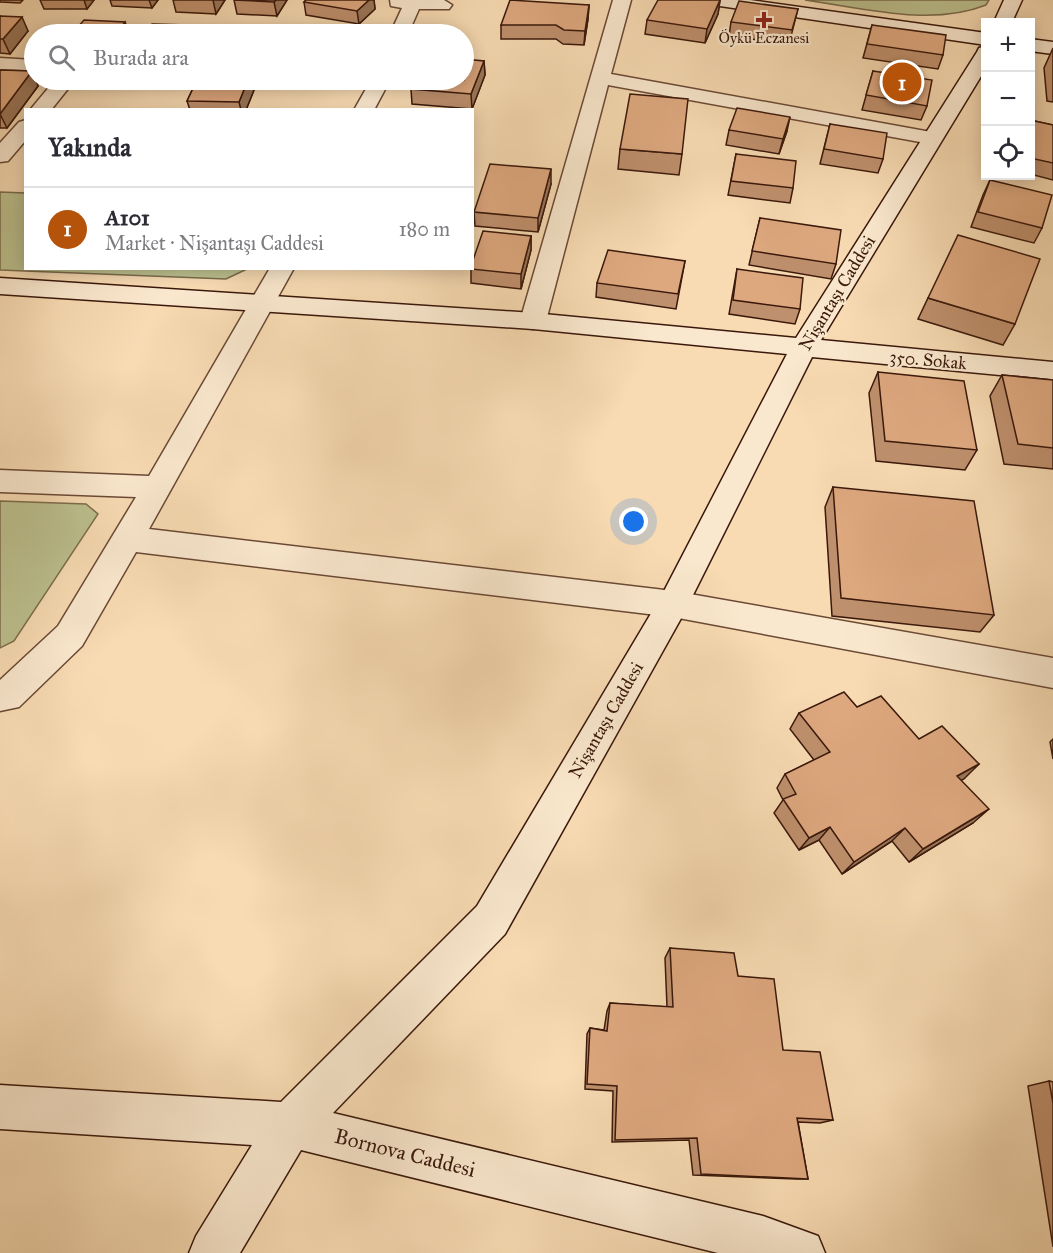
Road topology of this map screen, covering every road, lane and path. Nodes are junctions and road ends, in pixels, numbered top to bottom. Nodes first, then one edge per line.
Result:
1 (622, 0) edge
2 (713, 0) edge
3 (1013, 0) edge
4 (408, 2) edge
5 (443, 5) dead end
6 (1005, 18) edge
7 (402, 24) edge
8 (981, 38) edge
9 (1035, 46) edge
10 (1053, 48) edge
11 (981, 60) edge
12 (0, 64) edge
13 (24, 65) edge
14 (602, 78) junction
15 (57, 90) edge
16 (375, 90) edge
17 (42, 108) edge
18 (365, 108) edge
19 (24, 128) edge
20 (931, 138) junction
21 (0, 156) edge
22 (281, 270) edge
23 (0, 286) edge
24 (263, 303) junction
25 (533, 321) junction
26 (803, 348) junction
27 (1053, 372) edge
28 (0, 481) edge
29 (157, 487) junction
30 (128, 539) junction
31 (673, 604) junction
32 (1053, 673) edge
33 (0, 696) edge
34 (0, 1107) edge
35 (290, 1125) junction
36 (213, 1253) edge
37 (801, 1253) edge

1 - 14 street
2 - 8 street
3 - 6 street
4 - 5 street
4 - 7 street
9 - 10 street
11 - 20 street, Nişantaşı Caddesi
12 - 13 street
14 - 20 street
14 - 25 street
15 - 17 street
16 - 18 street
19 - 21 street
20 - 26 street, Nişantaşı Caddesi
22 - 24 street
23 - 24 street, 350. Sokak
24 - 25 street, 350. Sokak
24 - 29 street
25 - 26 street, 350. Sokak
26 - 27 street, 350. Sokak
26 - 31 street, Nişantaşı Caddesi
28 - 29 street
29 - 30 street
30 - 31 street
30 - 33 street
31 - 32 street
31 - 35 street, Nişantaşı Caddesi
34 - 35 street, Bornova Caddesi
35 - 36 street, Nişantaşı Caddesi
35 - 37 street, Bornova Caddesi

